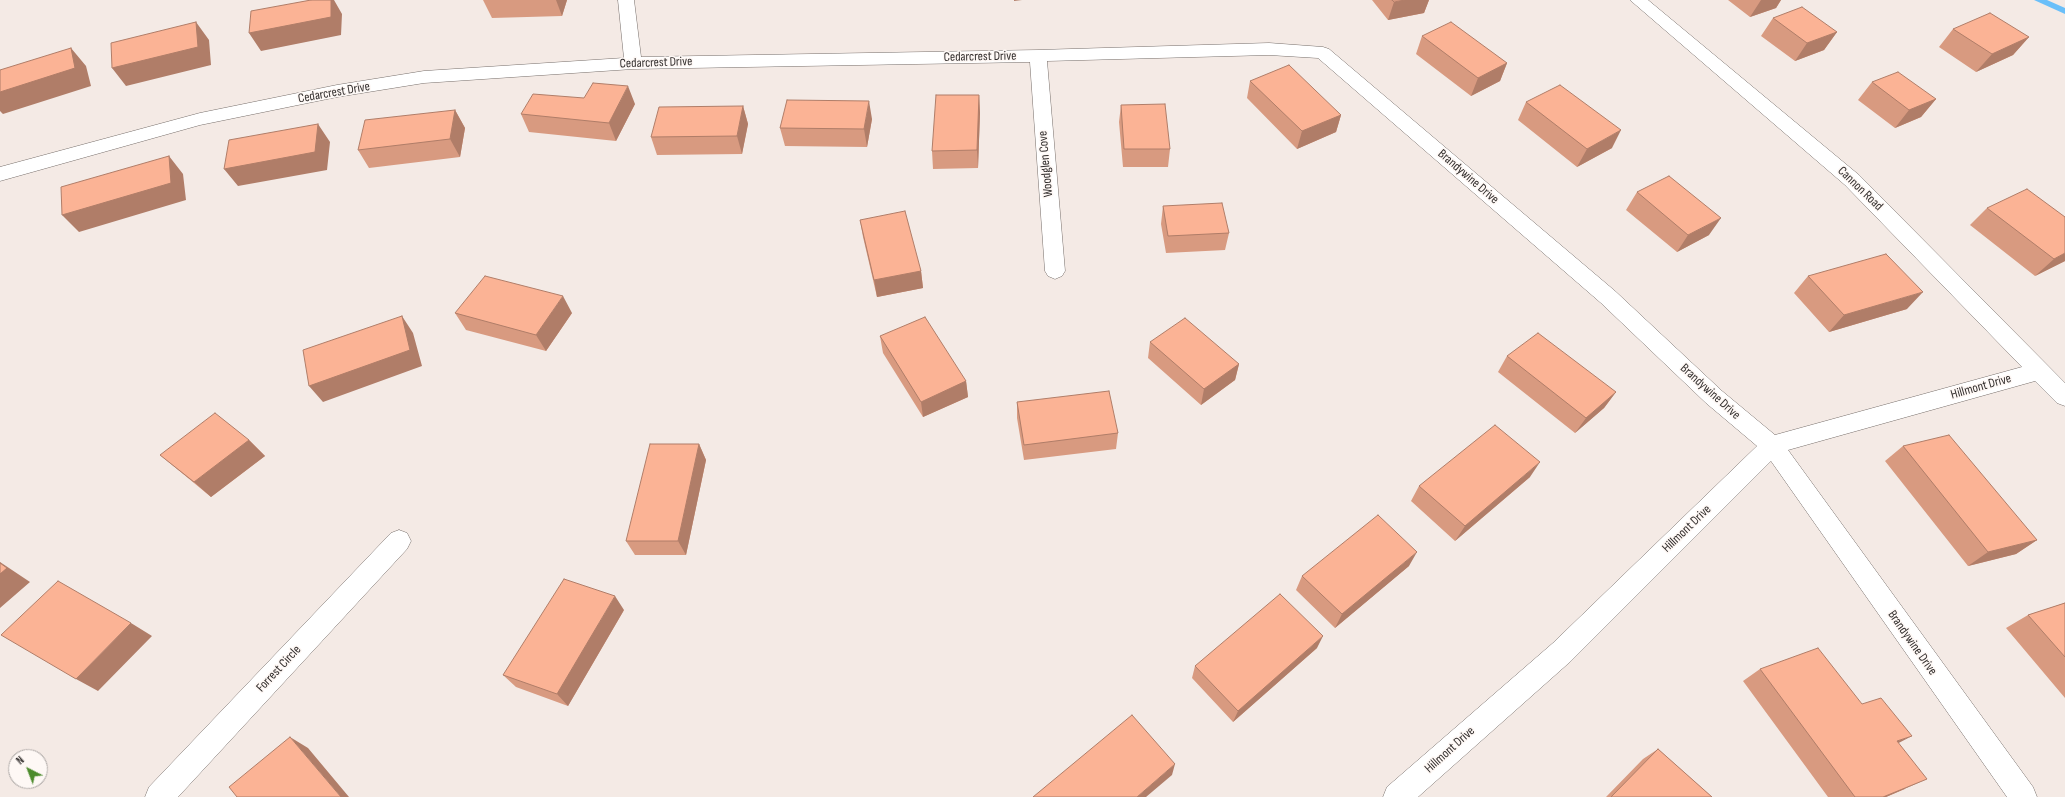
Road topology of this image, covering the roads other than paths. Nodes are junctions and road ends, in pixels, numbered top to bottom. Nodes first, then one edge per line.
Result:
1 (626, 0) edge
2 (1638, 0) edge
3 (1324, 53) joint
4 (1038, 56) junction
5 (633, 63) junction
6 (0, 174) edge
7 (1055, 271) dead end
8 (2038, 371) junction
9 (2065, 397) edge
10 (1772, 445) junction
11 (399, 541) dead end
12 (159, 797) edge
13 (1397, 797) edge
14 (2023, 797) edge

1 - 5 street
2 - 8 street, Cannon Road
3 - 4 street, Cedarcrest Drive
3 - 10 street, Brandywine Drive
4 - 5 street, Cedarcrest Drive
4 - 7 street, Woodglen Cove
5 - 6 street, Cedarcrest Drive
8 - 9 street, Cannon Road
8 - 10 street, Hillmont Drive
10 - 13 street, Hillmont Drive
10 - 14 street, Brandywine Drive
11 - 12 street, Forrest Circle

